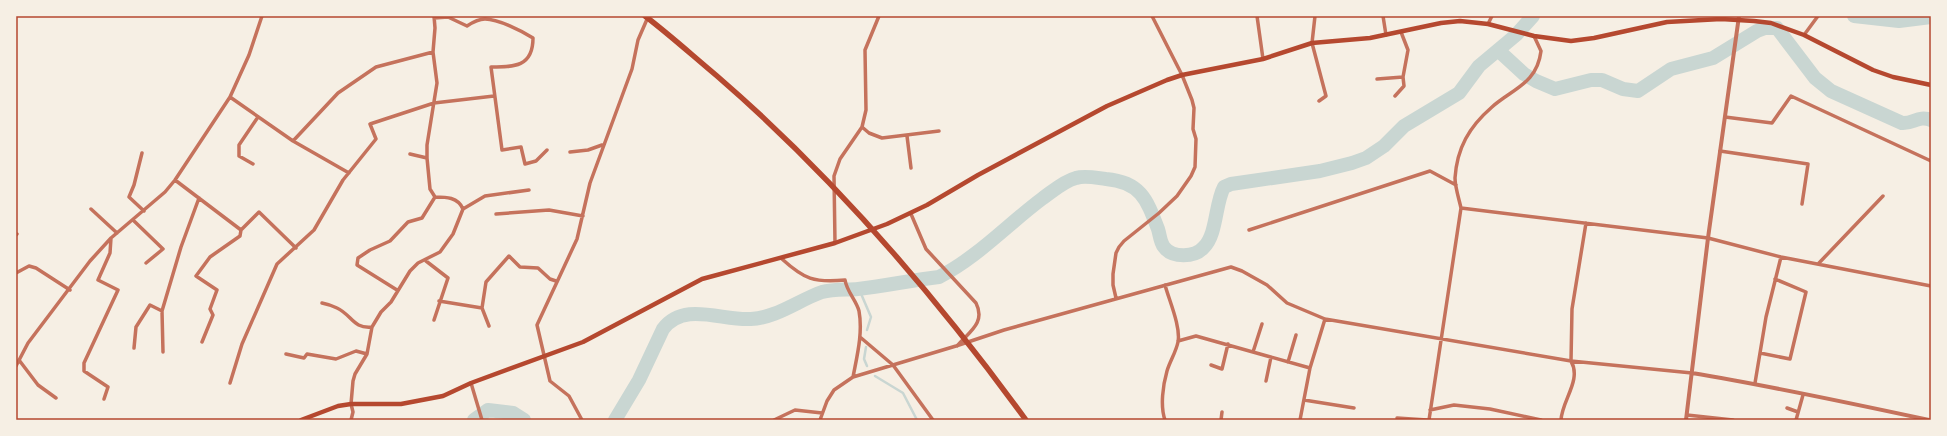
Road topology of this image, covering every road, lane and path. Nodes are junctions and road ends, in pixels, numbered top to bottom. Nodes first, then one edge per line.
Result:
1 (262, 16) edge
2 (879, 16) edge
3 (1152, 16) edge
4 (1257, 16) edge
5 (1315, 16) edge
6 (1382, 16) edge
7 (1492, 16) edge
8 (1818, 16) edge
9 (434, 17) edge
10 (647, 17) edge
11 (1739, 18) edge
12 (1488, 24) junction
13 (1401, 32) junction
14 (1804, 34) junction
15 (1386, 35) junction
16 (1534, 36) junction
17 (1312, 43) junction
18 (433, 52) junction
19 (1263, 60) junction
20 (1182, 75) junction
21 (1403, 77) junction
22 (1377, 79) dead end
23 (1931, 85) edge
24 (494, 96) junction
25 (1395, 96) dead end
26 (230, 97) junction
27 (1319, 101) dead end
28 (434, 104) junction
29 (258, 118) junction
30 (1725, 118) junction
31 (862, 127) junction
32 (939, 131) dead end
33 (907, 136) junction
34 (293, 141) junction
35 (602, 144) junction
36 (547, 150) dead end
37 (1720, 151) junction
38 (570, 152) dead end
39 (142, 153) dead end
40 (410, 154) dead end
41 (427, 158) junction
42 (1931, 161) edge
43 (253, 164) dead end
44 (911, 168) dead end
45 (349, 173) junction
46 (175, 180) junction
47 (1456, 185) junction
48 (529, 190) dead end
49 (1884, 196) dead end
50 (435, 197) junction
51 (199, 198) junction
52 (1802, 204) dead end
53 (1461, 208) junction
54 (91, 209) dead end
55 (463, 209) junction
56 (144, 211) junction
57 (496, 214) dead end
58 (911, 214) junction
59 (583, 216) junction
60 (133, 220) junction
61 (1586, 223) junction
62 (241, 230) junction
63 (1249, 230) dead end
64 (117, 233) junction
65 (112, 238) junction
66 (1708, 238) junction
67 (835, 244) junction
68 (296, 248) junction
69 (1781, 257) junction
70 (782, 259) junction
71 (426, 261) junction
72 (146, 263) dead end
73 (1819, 263) junction
74 (16, 273) edge
75 (1775, 279) junction
76 (556, 281) junction
77 (1164, 285) junction
78 (1931, 286) edge
79 (70, 290) junction
80 (397, 290) junction
81 (1116, 298) junction
82 (439, 301) junction
83 (322, 303) dead end
84 (482, 308) junction
85 (162, 311) junction
86 (1325, 319) junction
87 (434, 320) dead end
88 (1262, 324) dead end
89 (489, 326) dead end
90 (372, 327) junction
91 (1296, 335) dead end
92 (860, 337) junction
93 (1442, 339) junction
94 (1178, 341) junction
95 (202, 342) dead end
96 (1228, 344) junction
97 (956, 346) junction
98 (134, 348) dead end
99 (163, 352) dead end
100 (1253, 352) junction
101 (1760, 353) junction
102 (16, 354) edge
103 (21, 354) junction
104 (286, 354) dead end
105 (367, 354) junction
106 (1271, 357) junction
107 (544, 358) junction
108 (19, 360) junction
109 (1571, 361) junction
110 (1288, 362) junction
111 (893, 365) junction
112 (1211, 365) dead end
113 (16, 366) edge
114 (1310, 368) junction
115 (1692, 373) junction
116 (853, 377) junction
117 (1266, 381) dead end
118 (230, 383) dead end
119 (471, 383) junction
120 (1755, 383) junction
121 (1803, 395) junction
122 (56, 398) dead end
123 (104, 399) dead end
124 (1304, 400) junction
125 (351, 404) junction
126 (1354, 408) dead end
127 (1787, 408) dead end
128 (1430, 410) junction
129 (1222, 412) dead end
130 (1798, 412) junction
131 (822, 414) junction
132 (1397, 418) dead end
133 (1687, 418) edge
134 (301, 420) edge
135 (351, 420) edge
136 (482, 420) edge
137 (582, 420) edge
138 (774, 420) edge
139 (820, 420) edge
140 (933, 420) edge
141 (1026, 420) edge
142 (1165, 420) edge
143 (1221, 420) edge
144 (1300, 420) edge
145 (1428, 420) edge
146 (1541, 420) edge
147 (1561, 420) edge
148 (1733, 420) edge
149 (1796, 420) edge
150 (1929, 420) edge

1 - 26 street
2 - 31 street
3 - 20 street
4 - 19 street
5 - 17 street
6 - 15 street
7 - 12 street
8 - 14 street
9 - 18 street
9 - 24 street
10 - 35 street
10 - 141 highway
11 - 14 main road
11 - 16 main road
11 - 30 street
12 - 13 main road
12 - 16 main road
13 - 15 main road
13 - 21 street
14 - 23 main road
15 - 17 main road
16 - 47 street
17 - 19 main road
17 - 27 street
18 - 28 street
18 - 34 street
19 - 20 main road
20 - 58 main road
20 - 81 street
21 - 22 street
21 - 25 street
24 - 28 street
24 - 36 street
26 - 29 street
26 - 46 street
28 - 41 street
28 - 45 street
29 - 34 street
29 - 43 street
30 - 37 street
30 - 42 street
31 - 33 street
31 - 67 street
32 - 33 street
33 - 44 street
34 - 45 street
35 - 38 street
35 - 59 street
37 - 52 street
37 - 66 street
39 - 56 street
40 - 41 street
41 - 50 street
45 - 68 street
46 - 51 street
46 - 56 street
47 - 53 street
47 - 63 street
48 - 55 street
49 - 73 street
50 - 55 street
50 - 80 street
51 - 62 street
51 - 85 street
53 - 61 street
53 - 93 street
54 - 64 street
55 - 71 street
56 - 60 street
57 - 59 street
58 - 67 main road
58 - 97 street
59 - 76 street
60 - 64 street
60 - 72 street
61 - 66 street
61 - 109 street
62 - 68 street
62 - 95 street
64 - 65 street
65 - 79 street
65 - 123 street
66 - 69 street
66 - 115 street
67 - 70 main road
68 - 118 street
69 - 73 street
69 - 75 street
70 - 92 street
70 - 107 main road
71 - 80 street
71 - 82 street
73 - 78 street
74 - 79 street
75 - 101 street
75 - 101 street
76 - 84 street
76 - 107 street
77 - 81 street
77 - 86 street
77 - 94 street
79 - 103 street
80 - 90 street
81 - 97 street
82 - 84 street
82 - 87 street
83 - 90 street
84 - 89 street
85 - 98 street
85 - 99 street
86 - 93 street
86 - 114 street
88 - 100 street
90 - 105 street
91 - 110 street
92 - 111 street
92 - 116 street
93 - 109 street
93 - 128 street
94 - 96 street
94 - 142 street
96 - 100 street
96 - 112 street
97 - 111 street
100 - 106 street
101 - 120 street
102 - 103 street
103 - 108 street
104 - 105 street
105 - 125 street
106 - 110 street
106 - 117 street
107 - 119 main road
107 - 137 street
108 - 113 street
108 - 122 street
109 - 115 street
109 - 147 street
110 - 114 street
111 - 116 street
111 - 140 street
114 - 124 street
115 - 120 street
115 - 133 street
116 - 131 street
119 - 125 main road
119 - 136 street
120 - 121 street
121 - 130 street
121 - 150 street
124 - 126 street
124 - 144 street
125 - 134 main road
125 - 135 street
127 - 130 street
128 - 145 street
128 - 146 street
129 - 143 street
130 - 149 street
131 - 138 street
131 - 139 street
132 - 145 street
133 - 148 street

